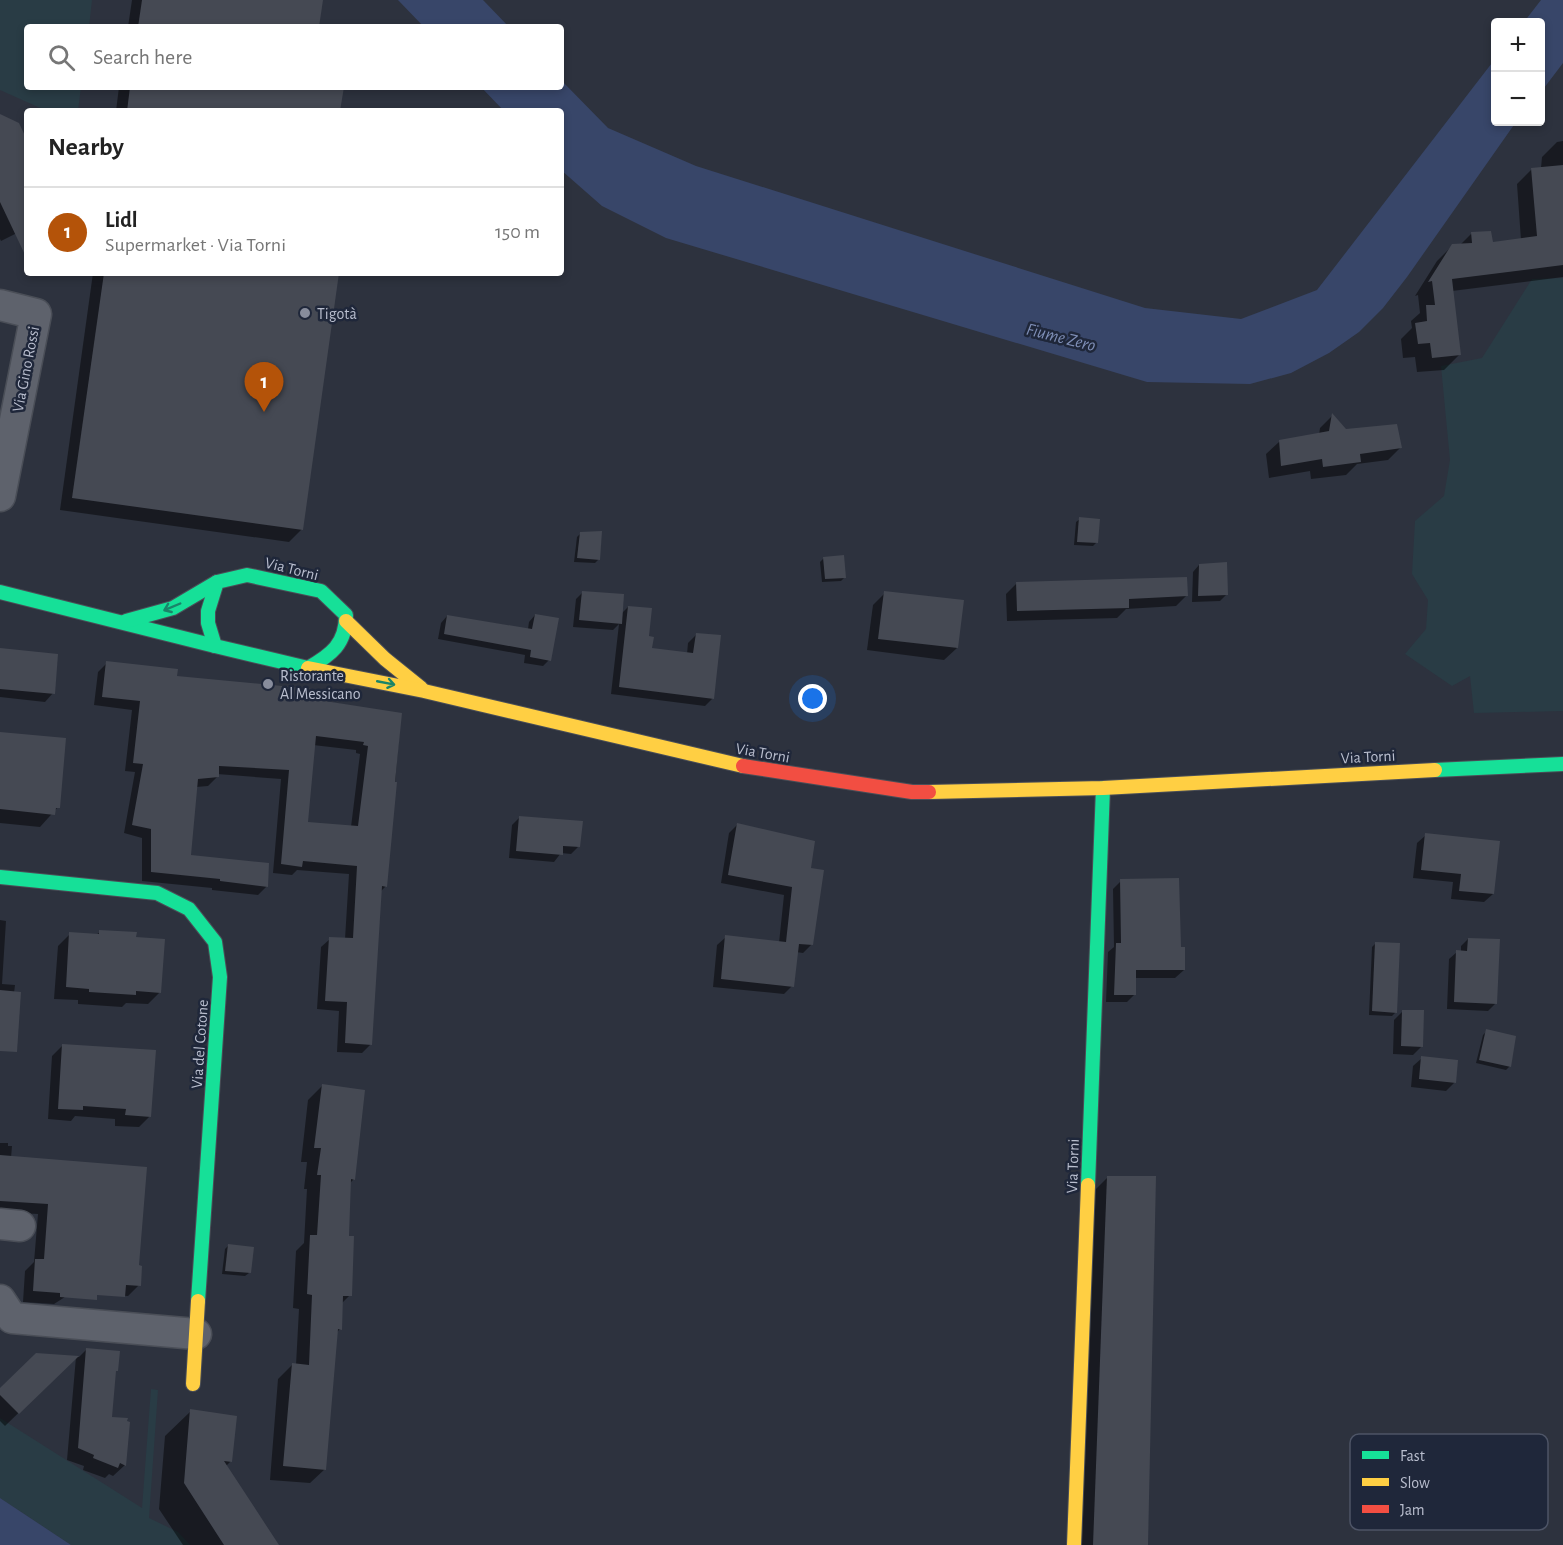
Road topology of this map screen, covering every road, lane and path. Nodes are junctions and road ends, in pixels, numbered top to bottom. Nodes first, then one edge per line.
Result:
1 (0, 305) edge
2 (0, 496) edge
3 (217, 582) junction
4 (0, 592) edge
5 (123, 621) junction
6 (346, 621) junction
7 (215, 646) junction
8 (308, 668) junction
9 (424, 691) junction
10 (1563, 764) edge
11 (1103, 788) junction
12 (0, 877) edge
13 (0, 1300) edge
14 (196, 1334) junction
15 (193, 1384) dead end
16 (1074, 1545) edge

1 - 2 street, Via Gino Rossi
3 -> 5 main road, Via Torni
3 - 6 main road, Via Torni
3 - 7 main road
4 - 5 main road, Via Torni
5 - 7 main road, Via Torni
6 - 8 main road
6 - 9 main road, Via Torni
7 - 8 main road, Via Torni
8 -> 9 main road, Via Torni
9 - 11 main road, Via Torni
10 - 11 main road, Via Torni
11 - 16 main road, Via Torni
12 - 14 main road, Via del Cotone
13 - 14 street
14 - 15 main road, Via del Cotone

